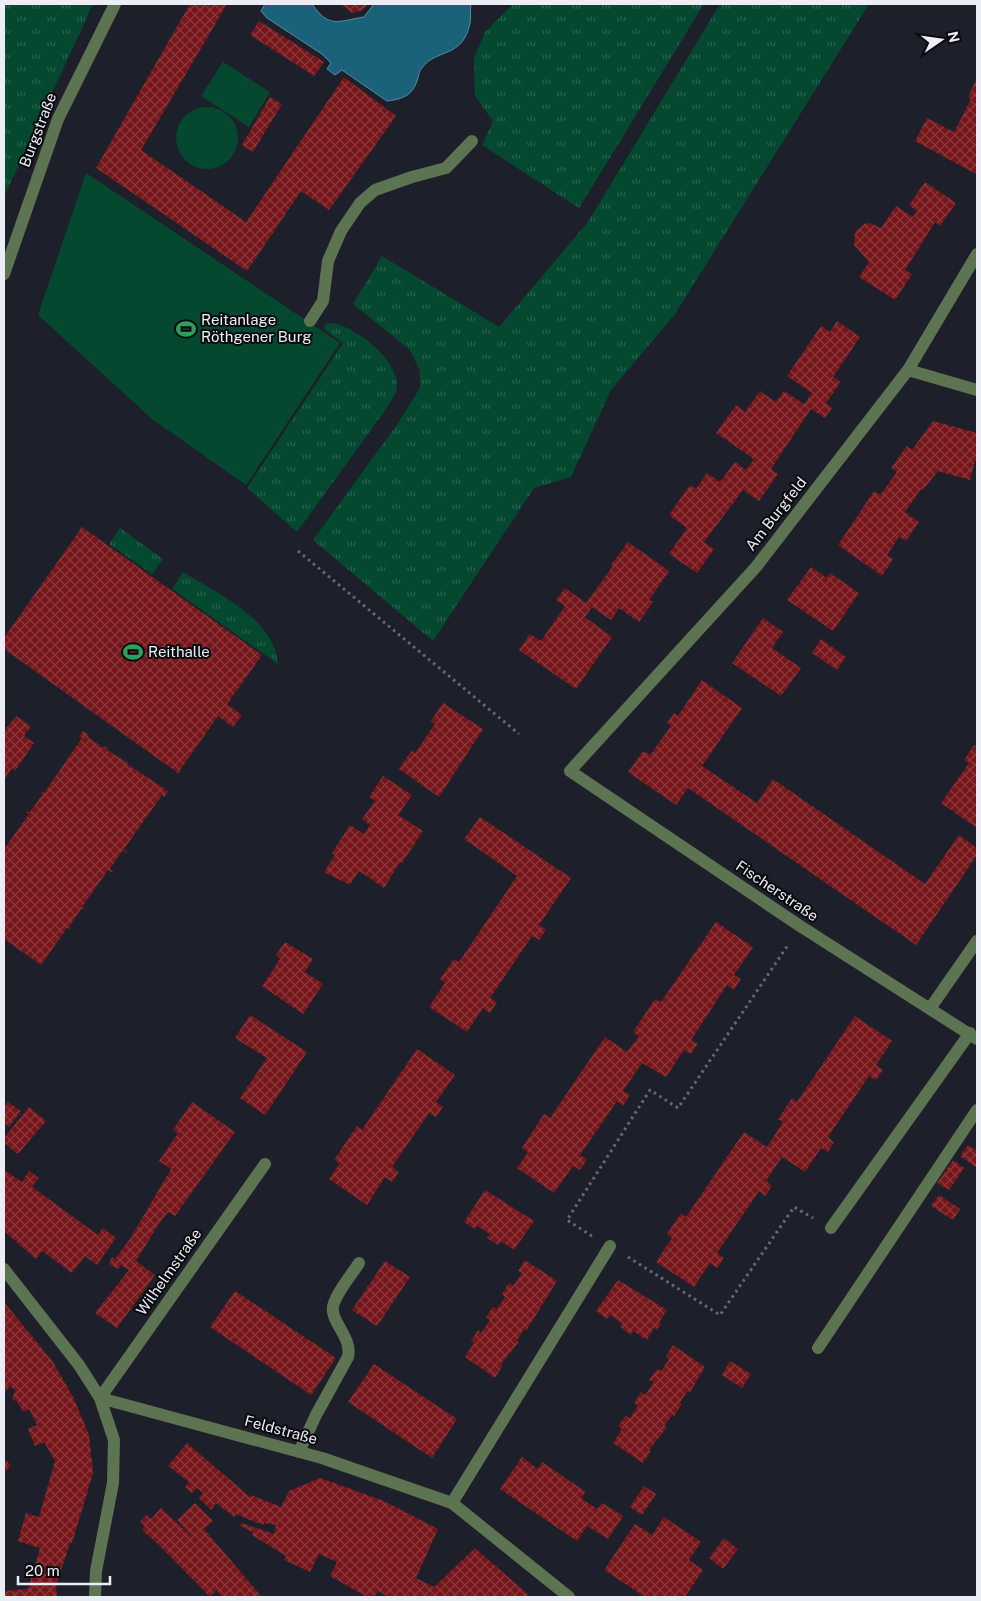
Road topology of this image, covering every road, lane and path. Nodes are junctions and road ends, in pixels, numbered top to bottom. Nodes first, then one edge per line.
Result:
1 (115, 4) edge
2 (472, 142) dead end
3 (977, 254) edge
4 (4, 274) edge
5 (310, 320) dead end
6 (908, 370) junction
7 (977, 390) edge
8 (298, 551) dead end
9 (519, 734) dead end
10 (570, 771) joint
11 (800, 926) junction
12 (977, 941) edge
13 (931, 1007) junction
14 (974, 1036) edge
15 (977, 1110) edge
16 (266, 1164) dead end
17 (831, 1228) joint
18 (610, 1246) junction
19 (359, 1263) dead end
20 (4, 1269) edge
21 (818, 1348) dead end
22 (100, 1398) junction
23 (299, 1452) junction
24 (452, 1503) junction
25 (95, 1597) edge
26 (569, 1597) edge

1 - 4 street, Burgstraße
2 - 5 street
3 - 6 street, Am Burgfeld
6 - 7 street
6 - 10 street, Am Burgfeld
8 - 9 path
10 - 11 street, Fischerstraße
11 - 13 street, Fischerstraße
11 - 18 path
12 - 13 street
13 - 14 street, Fischerstraße
14 - 17 street, Fischerstraße
15 - 21 street
16 - 22 street, Wilhelmstraße
17 - 18 path
18 - 24 street
19 - 23 street
20 - 22 street
22 - 23 street, Feldstraße
22 - 25 street
23 - 24 street, Feldstraße
24 - 26 street, Feldstraße

